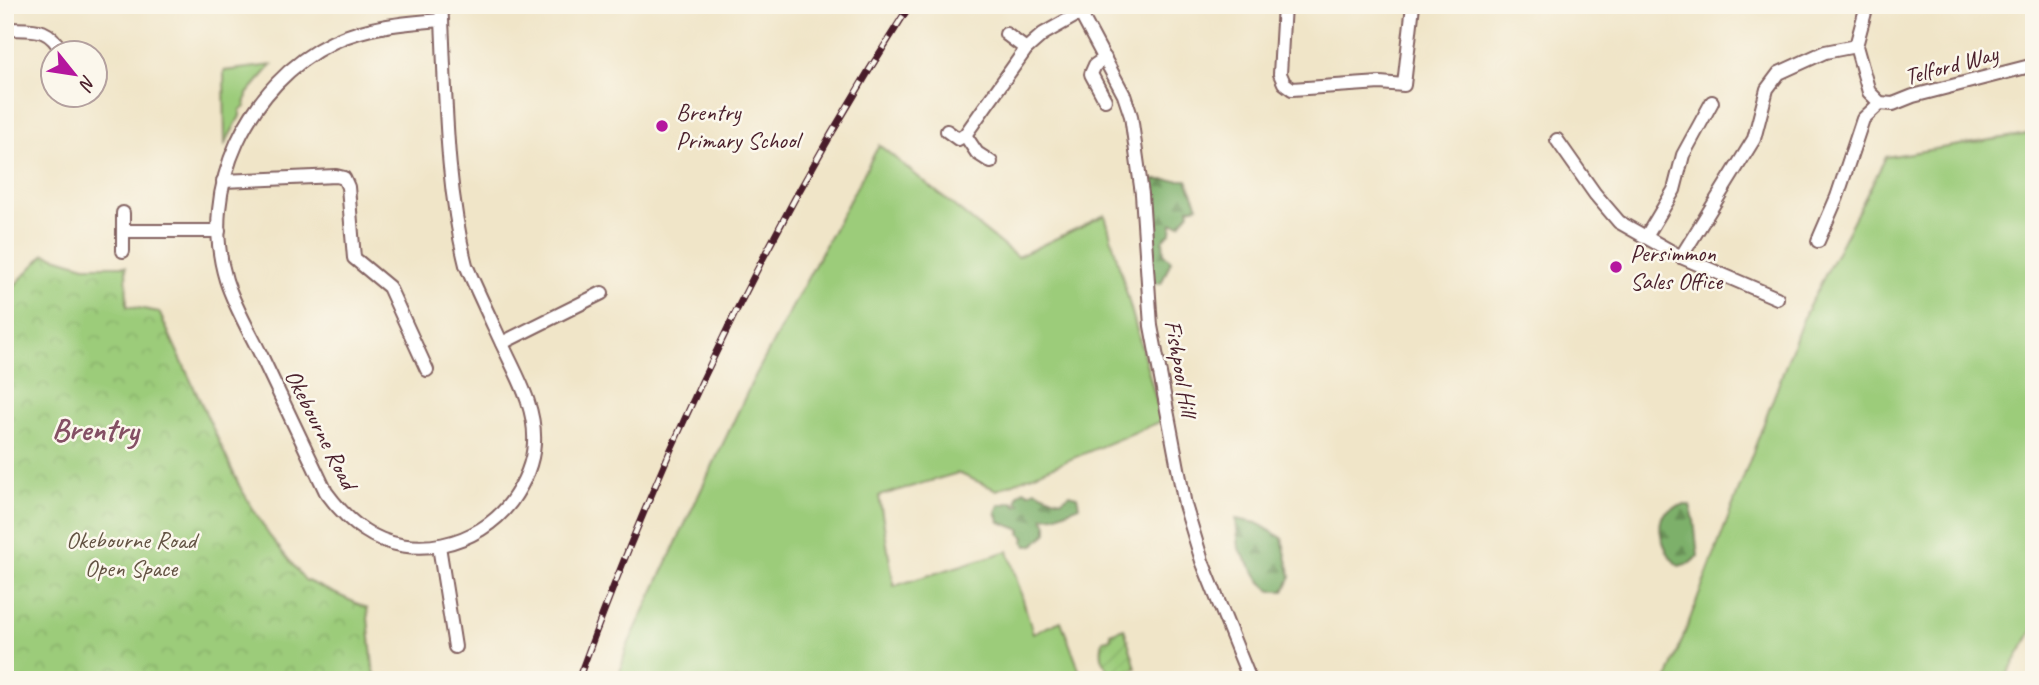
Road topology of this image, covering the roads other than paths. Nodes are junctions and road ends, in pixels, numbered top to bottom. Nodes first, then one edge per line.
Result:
1 (441, 5) edge
2 (1284, 5) edge
3 (1413, 5) edge
4 (1867, 5) edge
5 (1078, 9) edge
6 (442, 20) junction
7 (5, 29) edge
8 (1006, 34) dead end
9 (52, 38) edge
10 (1856, 46) junction
11 (1026, 49) junction
12 (1105, 58) junction
13 (2034, 65) edge
14 (1105, 100) dead end
15 (1712, 102) dead end
16 (1880, 103) junction
17 (947, 131) dead end
18 (965, 135) junction
19 (1558, 139) dead end
20 (991, 163) dead end
21 (223, 181) junction
22 (123, 214) dead end
23 (123, 231) junction
24 (219, 231) junction
25 (1646, 237) junction
26 (1818, 241) dead end
27 (123, 251) dead end
28 (1681, 257) junction
29 (602, 293) dead end
30 (1777, 298) dead end
31 (502, 344) junction
32 (428, 370) dead end
33 (439, 546) junction
34 (455, 647) dead end
35 (1250, 680) edge

1 - 6 street, Okebourne Road
2 - 3 street
4 - 10 street
5 - 11 street
5 - 12 street, Fishpool Hill
6 - 21 street, Okebourne Road
6 - 31 street, Okebourne Road
7 - 9 street
8 - 11 street
10 - 16 street, Telford Way
10 - 28 street
11 - 18 street
12 - 14 street
12 - 35 street, Fishpool Hill
13 - 16 street, Telford Way
15 - 25 street
16 - 26 street, Telford Way
17 - 18 street
18 - 20 street
19 - 25 street
21 - 24 street, Okebourne Road
21 - 32 street
22 - 23 street
23 - 24 street
23 - 27 street
24 - 33 street, Okebourne Road
25 - 28 street
28 - 30 street
29 - 31 street
31 - 33 street, Okebourne Road
33 - 34 street

